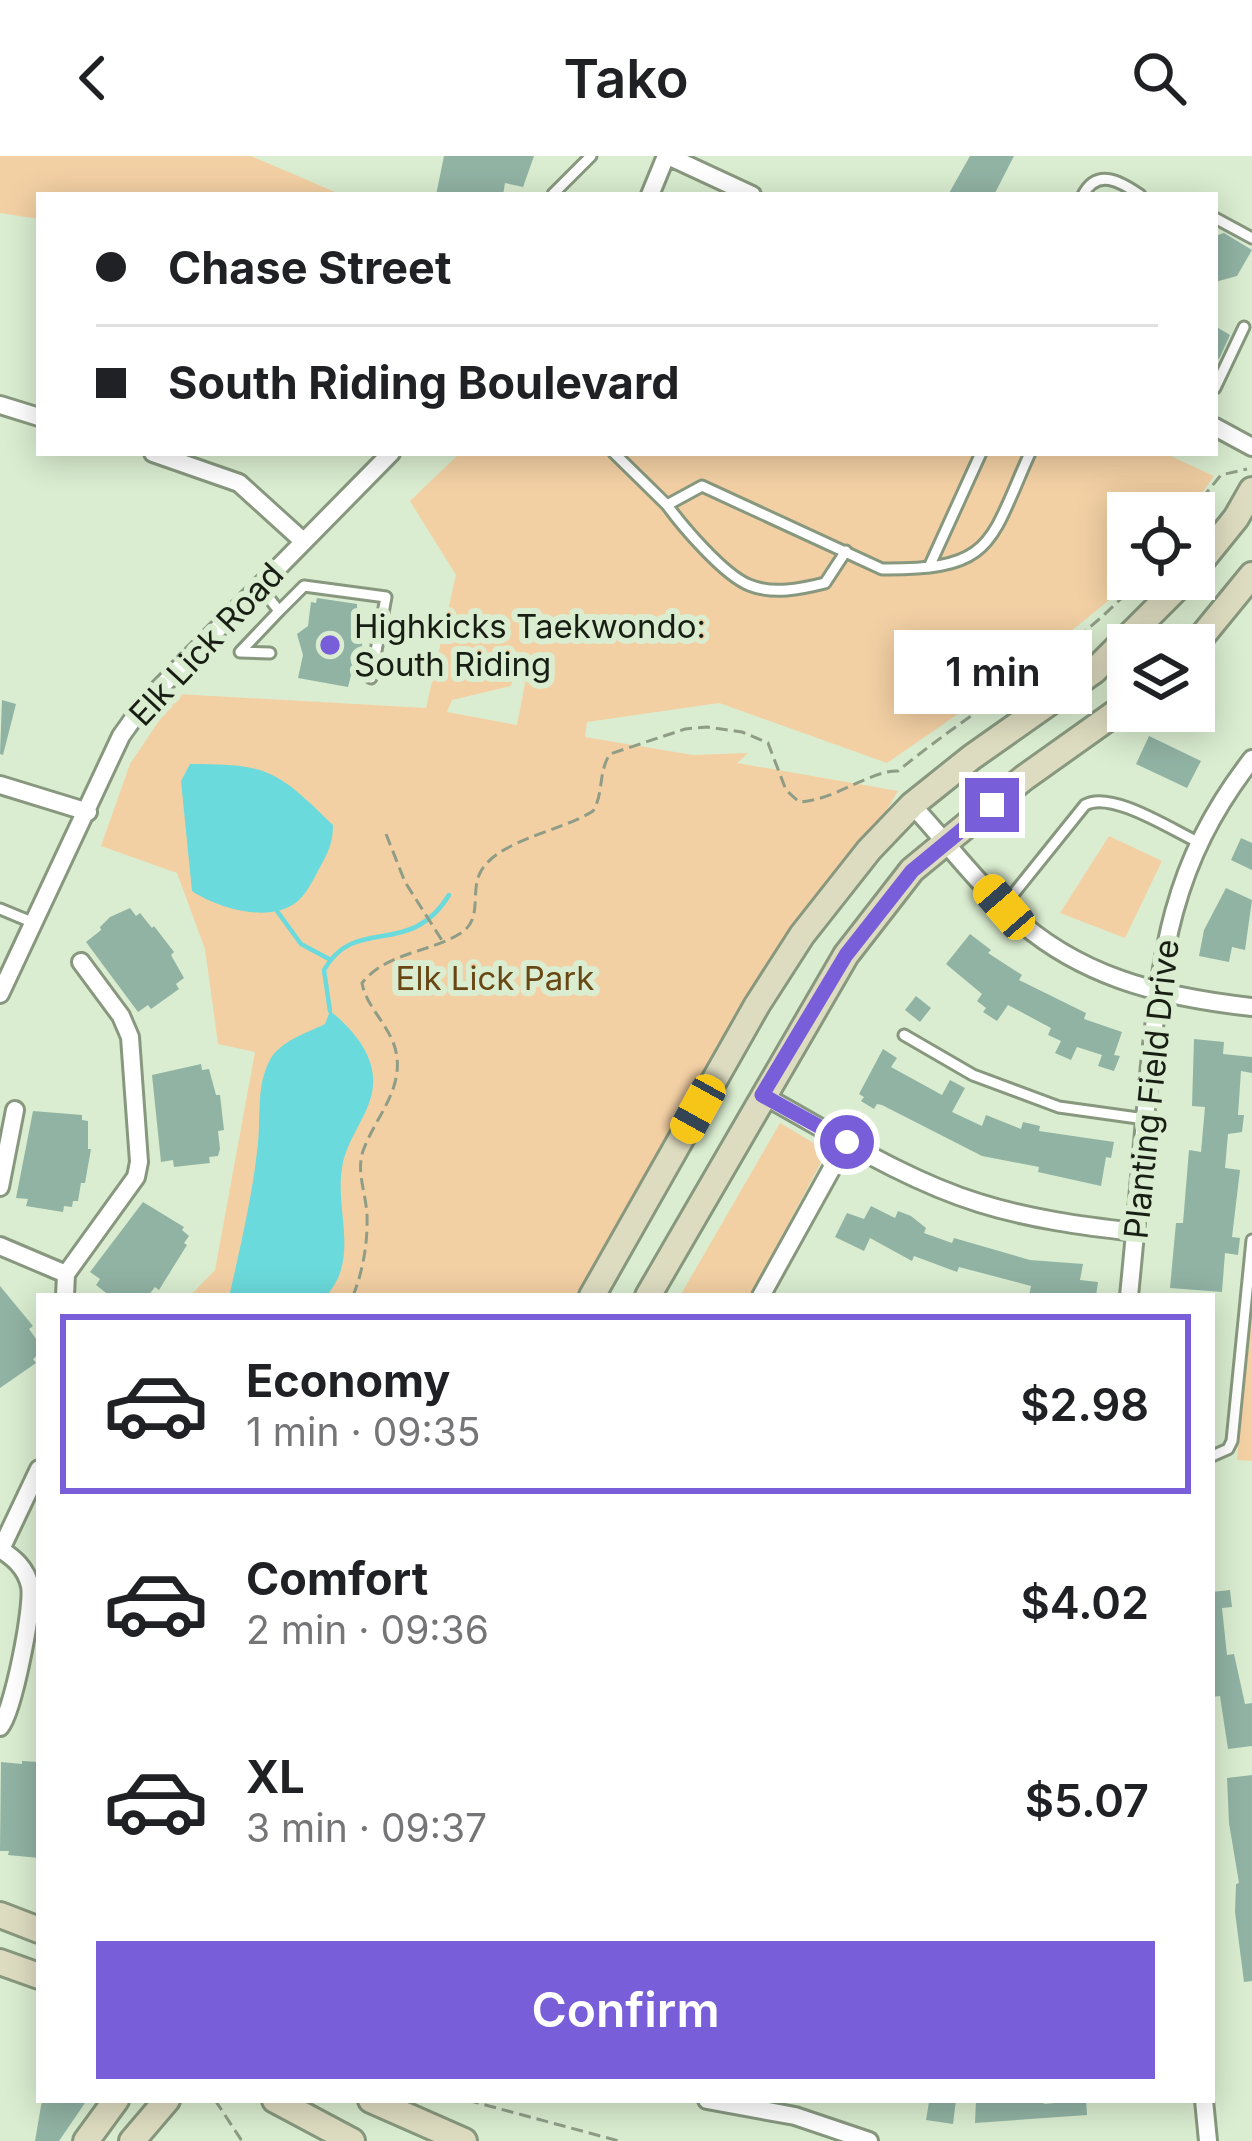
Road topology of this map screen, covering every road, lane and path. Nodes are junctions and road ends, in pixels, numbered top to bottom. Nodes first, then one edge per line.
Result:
1 (591, 156) edge
2 (667, 156) edge
3 (555, 192) edge
4 (651, 192) edge
5 (745, 192) edge
6 (1085, 192) edge
7 (1133, 192) edge
8 (1218, 220) edge
9 (1252, 238) edge
10 (1244, 327) dead end
11 (1218, 374) edge
12 (0, 405) edge
13 (36, 416) edge
14 (1218, 429) edge
15 (1252, 447) edge
16 (162, 456) edge
17 (388, 456) edge
18 (617, 456) edge
19 (980, 456) edge
20 (1029, 456) edge
21 (1252, 471) edge
22 (1252, 490) edge
23 (1207, 492) edge
24 (667, 505) junction
25 (303, 541) junction
26 (1215, 544) edge
27 (846, 551) junction
28 (928, 567) junction
29 (1252, 575) edge
30 (259, 585) junction
31 (1119, 600) edge
32 (1165, 600) edge
33 (279, 611) junction
34 (1212, 624) edge
35 (270, 653) dead end
36 (371, 678) dead end
37 (1107, 719) edge
38 (1252, 759) edge
39 (0, 784) edge
40 (912, 805) junction
41 (88, 812) junction
42 (386, 834) dead end
43 (947, 842) junction
44 (1198, 842) junction
45 (1004, 907) junction
46 (0, 909) edge
47 (34, 924) junction
48 (443, 941) junction
49 (81, 962) dead end
50 (1157, 993) junction
51 (0, 994) edge
52 (1252, 1007) edge
53 (904, 1034) dead end
54 (762, 1095) junction
55 (15, 1110) dead end
56 (1145, 1119) junction
57 (847, 1142) junction
58 (0, 1187) edge
59 (1135, 1232) junction
60 (1252, 1240) edge
61 (0, 1246) edge
62 (66, 1274) junction
63 (65, 1293) edge
64 (354, 1293) edge
65 (594, 1293) edge
66 (649, 1293) edge
67 (762, 1293) edge
68 (1130, 1293) edge
69 (1215, 1457) edge
70 (36, 1475) edge
71 (0, 1549) edge
72 (0, 1727) edge
73 (0, 1915) edge
74 (36, 1929) edge
75 (0, 1962) edge
76 (36, 1975) edge
77 (114, 2103) edge
78 (164, 2103) edge
79 (216, 2103) edge
80 (281, 2103) edge
81 (378, 2103) edge
82 (478, 2103) edge
83 (724, 2103) edge
84 (1204, 2103) edge
85 (86, 2141) edge
86 (131, 2141) edge
87 (242, 2141) edge
88 (352, 2141) edge
89 (464, 2141) edge
90 (620, 2141) edge
91 (869, 2141) edge
92 (1208, 2141) edge

1 - 3 lane
2 - 4 street
2 - 5 street
6 - 7 lane
8 - 9 lane
10 - 11 lane
12 - 13 street
14 - 15 street
16 - 25 street
17 - 25 street, Elk Lick Road
18 - 24 lane
19 - 28 lane
20 - 28 lane
21 - 23 path
22 - 26 street
24 - 27 lane
24 - 27 lane
25 - 30 street, Elk Lick Road
27 - 28 lane
29 - 34 street
30 - 33 lane
30 - 41 street, Elk Lick Road
31 - 48 path
32 - 40 street
33 - 35 lane
33 - 36 lane
37 - 43 street
38 - 44 street, Planting Field Drive
39 - 41 street
40 - 43 street
40 - 65 street
41 - 47 street, Elk Lick Road
42 - 48 path
43 - 45 street
43 - 54 street
44 - 45 lane
44 - 50 street, Planting Field Drive
45 - 50 street
46 - 47 lane
47 - 51 street, Elk Lick Road
48 - 64 path
49 - 62 street
50 - 52 street
50 - 56 street, Planting Field Drive
53 - 56 lane
54 - 57 street
54 - 66 street
55 - 58 street
56 - 59 street, Planting Field Drive
57 - 59 street
57 - 67 street
59 - 68 street, Planting Field Drive
60 - 69 lane
61 - 62 street
62 - 63 street
70 - 71 street
71 - 72 street
73 - 74 street
75 - 76 street
77 - 85 street
78 - 86 street
79 - 87 path
80 - 88 street
81 - 89 street
82 - 90 path
83 - 91 street
84 - 92 street

